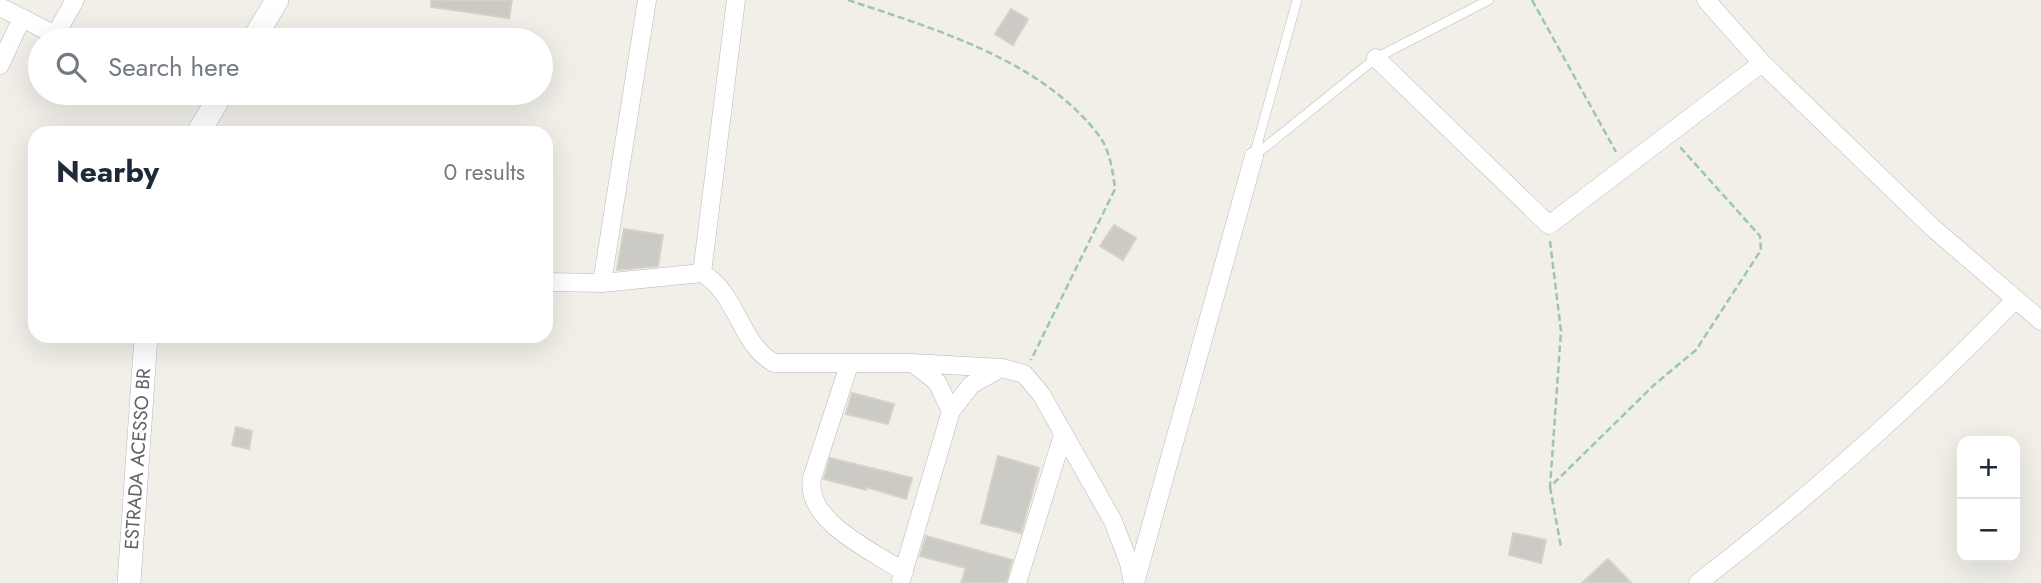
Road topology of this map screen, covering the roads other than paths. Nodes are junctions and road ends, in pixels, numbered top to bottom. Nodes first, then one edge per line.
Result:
1 (75, 0) edge
2 (277, 0) edge
3 (647, 0) edge
4 (736, 0) edge
5 (1297, 0) edge
6 (1489, 0) edge
7 (1706, 0) edge
8 (0, 7) edge
9 (22, 18) junction
10 (41, 28) edge
11 (59, 28) edge
12 (260, 28) edge
13 (1376, 58) junction
14 (1762, 63) junction
15 (0, 65) edge
16 (215, 105) edge
17 (202, 126) edge
18 (1254, 156) junction
19 (702, 273) junction
20 (553, 282) edge
21 (602, 283) junction
22 (2014, 301) junction
23 (2041, 321) edge
24 (146, 343) edge
25 (912, 363) junction
26 (849, 365) junction
27 (1002, 368) junction
28 (951, 411) junction
29 (1063, 435) junction
30 (904, 580) edge
31 (129, 583) edge
32 (1017, 583) edge
33 (1134, 583) edge
34 (1698, 583) edge

1 - 11 street
2 - 12 street
3 - 21 street
4 - 19 street
5 - 18 lane
6 - 13 lane
7 - 14 street
8 - 9 street
9 - 10 street
9 - 15 street
13 - 14 street
13 - 18 lane
14 - 22 street
16 - 17 street
18 - 33 street
19 - 21 street
19 - 26 street
20 - 21 street
22 - 23 street
22 - 34 street
24 - 31 street, ESTRADA ACESSO BR
25 - 26 street
25 - 27 street
25 - 28 street
26 - 30 street
27 - 28 street
27 - 29 street
28 - 30 street
29 - 32 street
29 - 33 street

